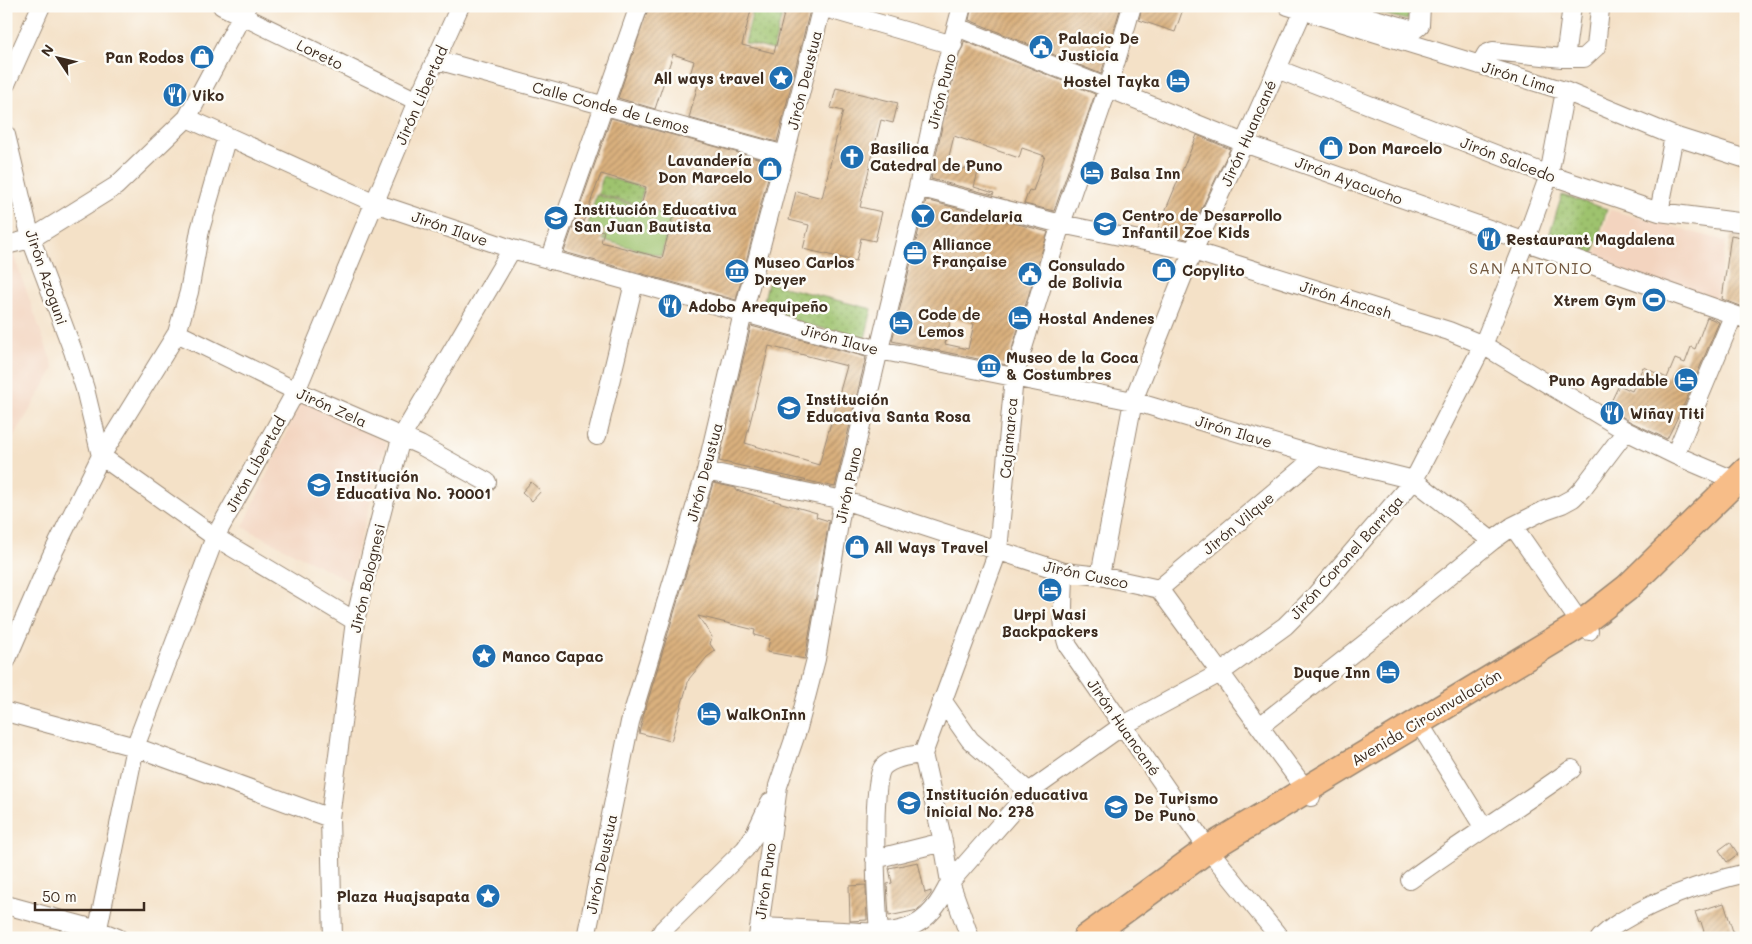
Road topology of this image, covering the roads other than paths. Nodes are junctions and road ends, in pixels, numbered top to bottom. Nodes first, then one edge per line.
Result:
1 (41, 6) edge
2 (222, 6) edge
3 (460, 6) edge
4 (640, 6) edge
5 (822, 6) edge
6 (962, 6) edge
7 (1132, 6) edge
8 (1328, 6) edge
9 (1421, 6) edge
10 (1572, 6) edge
11 (1298, 8) edge
12 (1600, 9) dead end
13 (245, 11) edge
14 (957, 27) junction
15 (952, 45) junction
16 (1562, 58) junction
17 (436, 60) junction
18 (1480, 65) junction
19 (1277, 69) junction
20 (6, 84) edge
21 (1108, 88) junction
22 (1565, 91) junction
23 (417, 102) junction
24 (604, 106) junction
25 (186, 118) junction
26 (6, 135) edge
27 (227, 136) junction
28 (1674, 136) junction
29 (1244, 143) junction
30 (785, 155) junction
31 (1746, 159) edge
32 (1549, 175) junction
33 (918, 187) junction
34 (375, 203) junction
35 (1659, 212) junction
36 (1746, 223) edge
37 (1061, 224) junction
38 (31, 239) junction
39 (1525, 242) junction
40 (6, 245) edge
41 (512, 250) junction
42 (1193, 251) junction
43 (550, 260) junction
44 (634, 283) junction
45 (743, 313) junction
46 (1739, 318) edge
47 (176, 333) junction
48 (1483, 345) junction
49 (879, 350) junction
50 (1014, 377) junction
51 (296, 391) junction
52 (1134, 401) junction
53 (1626, 431) junction
54 (597, 436) dead end
55 (401, 438) junction
56 (1674, 455) junction
57 (102, 456) junction
58 (1317, 456) junction
59 (706, 471) junction
60 (1414, 480) junction
61 (486, 482) dead end
62 (1743, 482) edge
63 (843, 500) junction
64 (1513, 526) junction
65 (215, 537) junction
66 (1492, 541) junction
67 (998, 551) junction
68 (1064, 572) junction
69 (1100, 576) junction
70 (1159, 589) junction
71 (355, 622) junction
72 (1585, 628) junction
73 (6, 661) edge
74 (1220, 673) junction
75 (942, 700) junction
76 (6, 712) edge
77 (1122, 726) junction
78 (1260, 726) junction
79 (1422, 728) junction
80 (135, 748) junction
81 (924, 754) junction
82 (1572, 770) dead end
83 (778, 786) junction
84 (1029, 792) junction
85 (1309, 794) junction
86 (330, 818) junction
87 (1484, 828) junction
88 (943, 842) junction
89 (1213, 854) junction
90 (875, 860) junction
91 (1746, 873) edge
92 (1410, 880) dead end
93 (950, 882) junction
94 (6, 905) edge
95 (758, 932) edge
96 (879, 933) junction
97 (97, 934) edge
98 (1094, 937) edge
99 (118, 938) edge
100 (333, 938) edge
101 (586, 938) edge
102 (658, 938) edge
103 (970, 938) edge
104 (1280, 938) edge
105 (1600, 938) edge

1 - 20 street
2 - 13 street, Loreto
3 - 17 street, Jirón Libertad
4 - 24 street
5 - 15 street
5 - 30 street, Jirón Deustua
6 - 14 street, Jirón Puno
7 - 21 street, Cajamarca
8 - 9 street
10 - 16 street
11 - 18 street, Jirón Lima
11 - 19 street, Jirón Huancané
12 - 16 street
13 - 23 street, Loreto
13 - 25 street
14 - 15 street, Jirón Puno
14 - 21 street, Jirón Ayacucho
15 - 33 street, Jirón Puno
16 - 18 street
17 - 23 street, Jirón Libertad
17 - 24 street, Calle Conde de Lemos
18 - 22 street, Jirón Lima
19 - 29 street, Jirón Huancané
19 - 32 street, Jirón Salcedo
21 - 29 street, Jirón Ayacucho
21 - 37 street, Cajamarca
22 - 28 street, Jirón Lima
22 - 32 street, Jirón Coronel Barriga
23 - 34 street, Jirón Libertad
24 - 30 street, Calle Conde de Lemos
24 - 43 street
25 - 27 street, Jirón Ilave
25 - 38 street
26 - 38 street, Jirón Azoguni
27 - 34 street, Jirón Ilave
27 - 47 street
28 - 31 street, Jirón Lima
28 - 35 street
29 - 39 street, Jirón Ayacucho
29 - 42 street, Jirón Huancané
30 - 45 street, Jirón Deustua
32 - 35 street, Jirón Salcedo
32 - 39 street, Jirón Coronel Barriga
33 - 37 street, Jirón Áncash
33 - 49 street, Jirón Puno
34 - 41 street, Jirón Ilave
34 - 51 street, Jirón Libertad
35 - 36 street, Jirón Salcedo
37 - 42 street, Jirón Áncash
37 - 50 street, Cajamarca
38 - 40 street
38 - 57 street, Jirón Azoguni
39 - 46 street, Jirón Ayacucho
39 - 48 street, Jirón Coronel Barriga
41 - 43 street, Jirón Ilave
41 - 55 street, Jirón Bolognesi
42 - 48 street, Jirón Áncash
42 - 52 street, Jirón Huancané
43 - 44 street, Jirón Ilave
44 - 45 street, Jirón Ilave
44 - 54 street
45 - 49 street, Jirón Ilave
45 - 59 street, Jirón Deustua
46 - 56 street
47 - 51 street, Jirón Zela
47 - 57 street
48 - 53 street, Jirón Áncash
48 - 60 street, Jirón Coronel Barriga
49 - 50 street, Jirón Ilave
49 - 63 street, Jirón Puno
50 - 52 street, Jirón Ilave
50 - 67 street, Cajamarca
51 - 55 street, Jirón Zela
51 - 65 street, Jirón Libertad
52 - 58 street, Jirón Ilave
52 - 69 street, Jirón Huancané
53 - 56 street, Jirón Áncash
53 - 64 street
55 - 61 street, Jirón Zela
55 - 71 street, Jirón Bolognesi
56 - 62 street, Jirón Áncash
57 - 65 street
57 - 73 street
58 - 60 street, Jirón Ilave
58 - 70 street, Jirón Vilque
59 - 63 street, Jirón Cusco
59 - 101 street, Jirón Deustua
60 - 66 street, Jirón Ilave
60 - 74 street, Jirón Coronel Barriga
62 - 72 highway, Avenida Circunvalación
63 - 67 street, Jirón Cusco
63 - 83 street, Jirón Puno
64 - 66 street
64 - 72 street
65 - 71 street
65 - 80 street, Jirón Libertad
66 - 78 street
67 - 68 street, Jirón Cusco
67 - 75 street, Cajamarca
68 - 69 street, Jirón Cusco
68 - 77 street, Jirón Huancané
69 - 70 street, Jirón Cusco
70 - 74 street
71 - 86 street, Jirón Bolognesi
72 - 79 highway, Avenida Circunvalación
74 - 77 street, Jirón Coronel Barriga
74 - 78 street
75 - 81 street, Cajamarca
75 - 84 street
76 - 80 street
77 - 84 street, Jirón Coronel Barriga
77 - 89 street, Jirón Huancané
78 - 85 street
79 - 85 highway, Avenida Circunvalación
79 - 87 street
80 - 86 street
80 - 97 street, Jirón Libertad
81 - 88 street
81 - 90 street
82 - 87 street
83 - 95 street, Jirón Puno
83 - 102 street
84 - 93 street, Jirón Coronel Barriga
85 - 89 highway, Avenida Circunvalación
86 - 100 street, Jirón Bolognesi
87 - 92 street
88 - 90 street
88 - 93 street
89 - 98 highway, Avenida Circunvalación
89 - 104 street, Jirón Huancané
90 - 96 street
91 - 105 street
93 - 96 street, Jirón Coronel Barriga
93 - 103 street
94 - 97 street
95 - 96 street, Jirón Coronel Barriga
97 - 99 street

